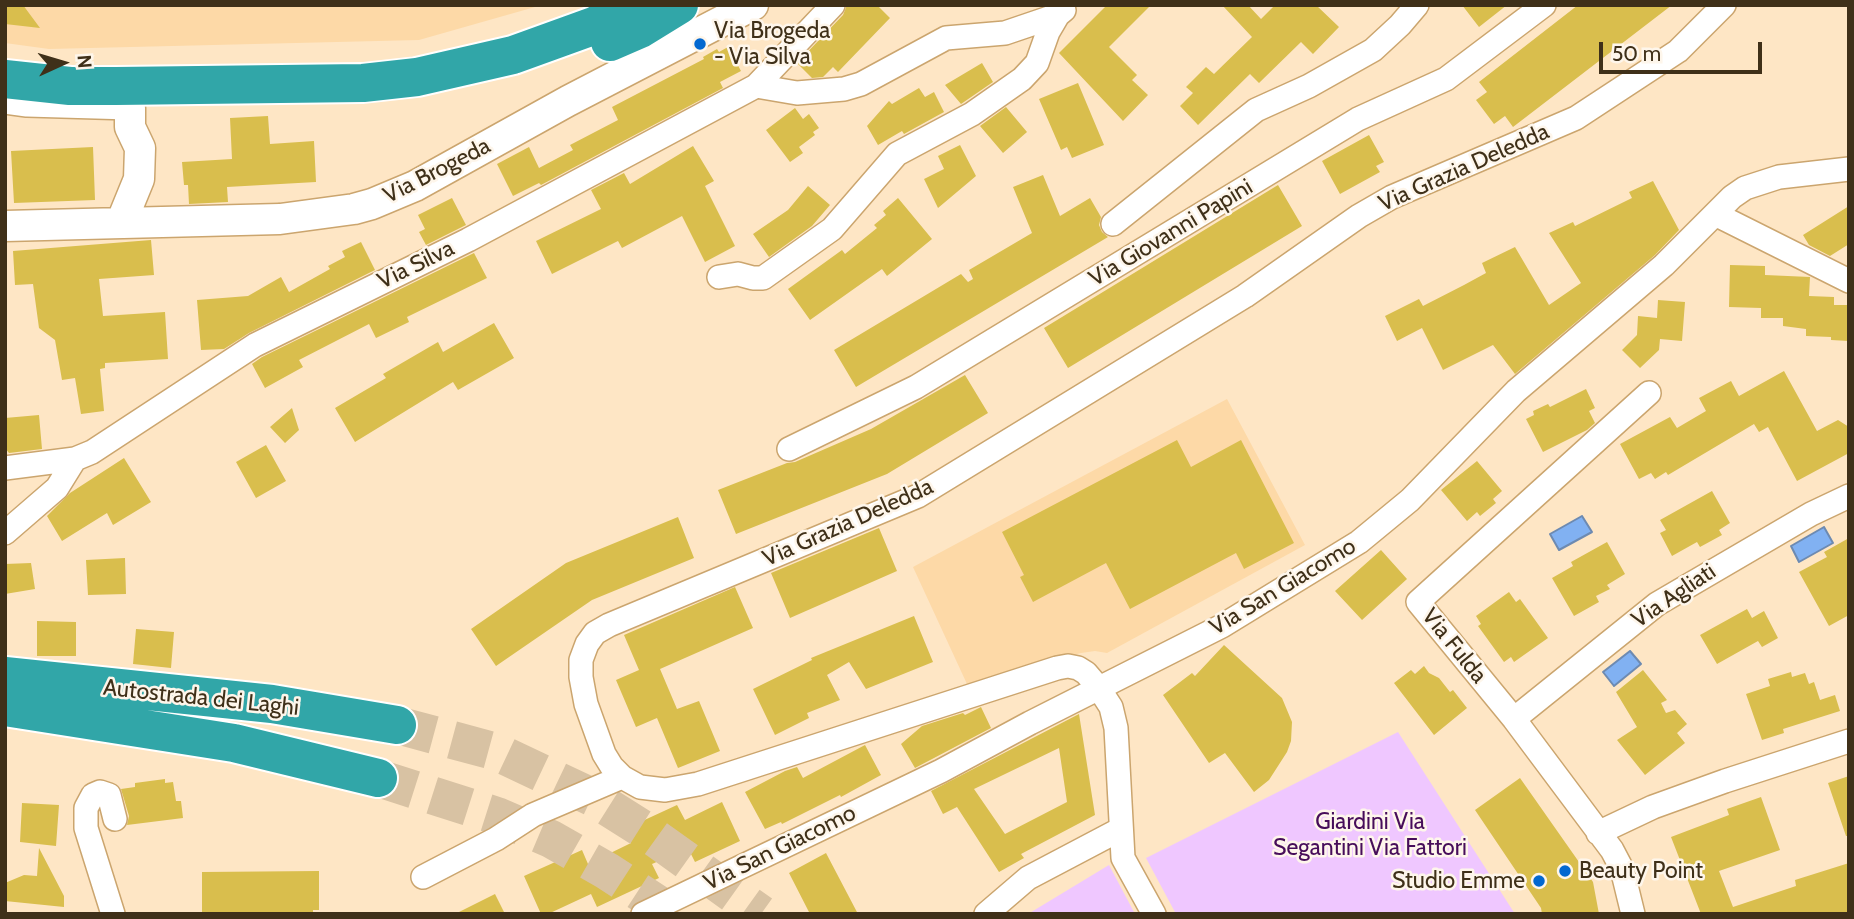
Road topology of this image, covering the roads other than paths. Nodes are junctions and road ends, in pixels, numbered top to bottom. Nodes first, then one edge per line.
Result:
1 (585, 5) edge
2 (633, 5) edge
3 (679, 5) edge
4 (753, 5) edge
5 (833, 5) edge
6 (1417, 5) edge
7 (1544, 5) edge
8 (1724, 5) edge
9 (1063, 10) edge
10 (5, 56) edge
11 (5, 79) edge
12 (756, 86) junction
13 (5, 102) edge
14 (130, 108) junction
15 (1849, 169) edge
16 (1715, 214) junction
17 (121, 223) junction
18 (1114, 224) dead end
19 (5, 226) edge
20 (719, 277) dead end
21 (1849, 281) edge
22 (1649, 393) dead end
23 (789, 449) dead end
24 (75, 459) junction
25 (5, 468) edge
26 (1849, 496) edge
27 (5, 533) edge
28 (5, 676) edge
29 (1098, 688) junction
30 (5, 707) edge
31 (1514, 719) junction
32 (397, 725) tunnel mouth
33 (1849, 741) edge
34 (622, 777) junction
35 (378, 778) tunnel mouth
36 (115, 819) dead end
37 (1121, 829) junction
38 (1598, 833) junction
39 (424, 877) dead end
40 (113, 914) edge
41 (643, 914) edge
42 (986, 914) edge
43 (1154, 914) edge
44 (1633, 914) edge

1 - 10 highway
2 - 11 highway
3 - 14 highway
4 - 17 street, Via Brogeda
5 - 12 street, Via Silva
6 - 18 street
7 - 23 street, Via Giovanni Papini
8 - 34 street, Via Grazia Deledda
9 - 12 street
9 - 20 street
12 - 24 street, Via Silva
13 - 14 street
14 - 17 street
15 - 16 street, Via San Giacomo
16 - 21 street
16 - 29 street, Via San Giacomo
17 - 19 street, Via Brogeda
22 - 31 street, Via Fulda
24 - 25 street
24 - 27 street
26 - 31 street, Via Agliati
28 - 32 highway, Autostrada dei Laghi
29 - 34 street
29 - 37 street
29 - 41 street, Via San Giacomo
30 - 35 highway, Autostrada dei Laghi
31 - 38 street, Via Fulda
33 - 38 street
34 - 39 street
36 - 40 street
37 - 42 street
37 - 43 street
38 - 44 street, Via Fulda

